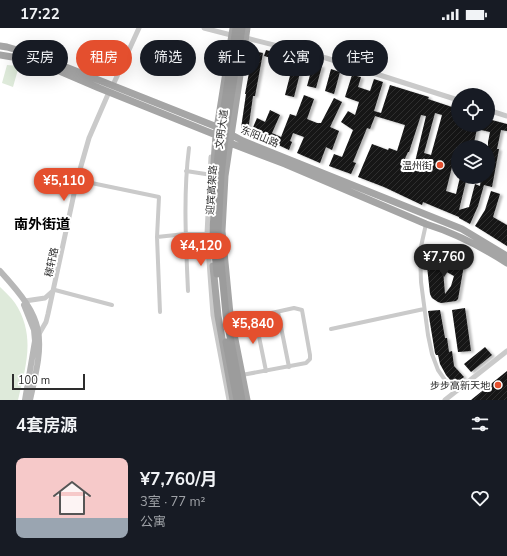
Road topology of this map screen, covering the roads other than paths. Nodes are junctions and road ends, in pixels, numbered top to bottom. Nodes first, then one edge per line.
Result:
1 (139, 28) edge
2 (204, 28) edge
3 (236, 28) edge
4 (242, 28) edge
5 (247, 28) edge
6 (232, 31) edge
7 (246, 38) junction
8 (0, 46) edge
9 (0, 55) edge
10 (111, 89) junction
11 (451, 98) edge
12 (495, 112) edge
13 (507, 116) edge
14 (217, 127) junction
15 (216, 135) junction
16 (230, 139) junction
17 (189, 148) dead end
18 (186, 170) junction
19 (211, 175) junction
20 (77, 180) junction
21 (426, 224) junction
22 (185, 234) junction
23 (208, 234) junction
24 (157, 237) junction
25 (507, 256) edge
26 (507, 263) edge
27 (0, 271) edge
28 (0, 276) edge
29 (54, 290) junction
30 (188, 291) dead end
31 (25, 300) junction
32 (112, 304) dead end
33 (424, 309) junction
34 (160, 312) dead end
35 (278, 312) junction
36 (255, 317) junction
37 (231, 322) junction
38 (331, 329) dead end
39 (37, 334) junction
40 (507, 351) edge
41 (289, 366) junction
42 (266, 370) junction
43 (242, 375) junction
44 (457, 390) junction
45 (25, 400) edge
46 (30, 400) edge
47 (229, 400) edge
48 (233, 400) edge
49 (237, 400) edge
50 (242, 400) edge
51 (247, 400) edge
52 (445, 400) edge

1 - 10 street, 稼轩路
2 - 6 street
3 - 49 highway, 迎宾高架路, bridge
4 - 50 highway, 迎宾高架路, bridge
5 - 7 main road, 文明大道
6 - 14 main road, 文明大道
7 - 11 street
7 - 16 main road, 文明大道
8 - 10 main road, 东阳山路
9 - 10 main road, 东阳山路
10 - 14 main road, 东阳山路
10 - 15 main road, 东阳山路
10 - 20 street, 稼轩路
12 - 13 street
14 - 15 main road, 文明大道
14 - 16 main road, 东阳山路
15 - 16 main road, 东阳山路
15 - 19 main road, 文明大道
16 - 21 main road, 东阳山路
16 - 25 main road, 东阳山路
16 - 37 main road, 文明大道
17 - 18 street
18 - 19 street
18 - 22 street
19 - 23 main road, 文明大道
20 - 24 street
20 - 29 street, 稼轩路
21 - 26 main road, 东阳山路
21 - 33 street
22 - 23 street
22 - 24 street
22 - 30 street
23 - 47 street
23 - 48 main road, 文明大道
24 - 34 street
27 - 31 main road
28 - 39 main road
29 - 31 street
29 - 32 street
29 - 39 street, 稼轩路
31 - 39 main road
33 - 38 street
33 - 44 street
35 - 36 street
35 - 41 street
35 - 41 street
36 - 37 street
36 - 42 street
37 - 43 main road, 文明大道
39 - 45 main road
39 - 46 main road
40 - 44 street
41 - 42 street
42 - 43 street
43 - 51 main road, 文明大道
44 - 52 street

